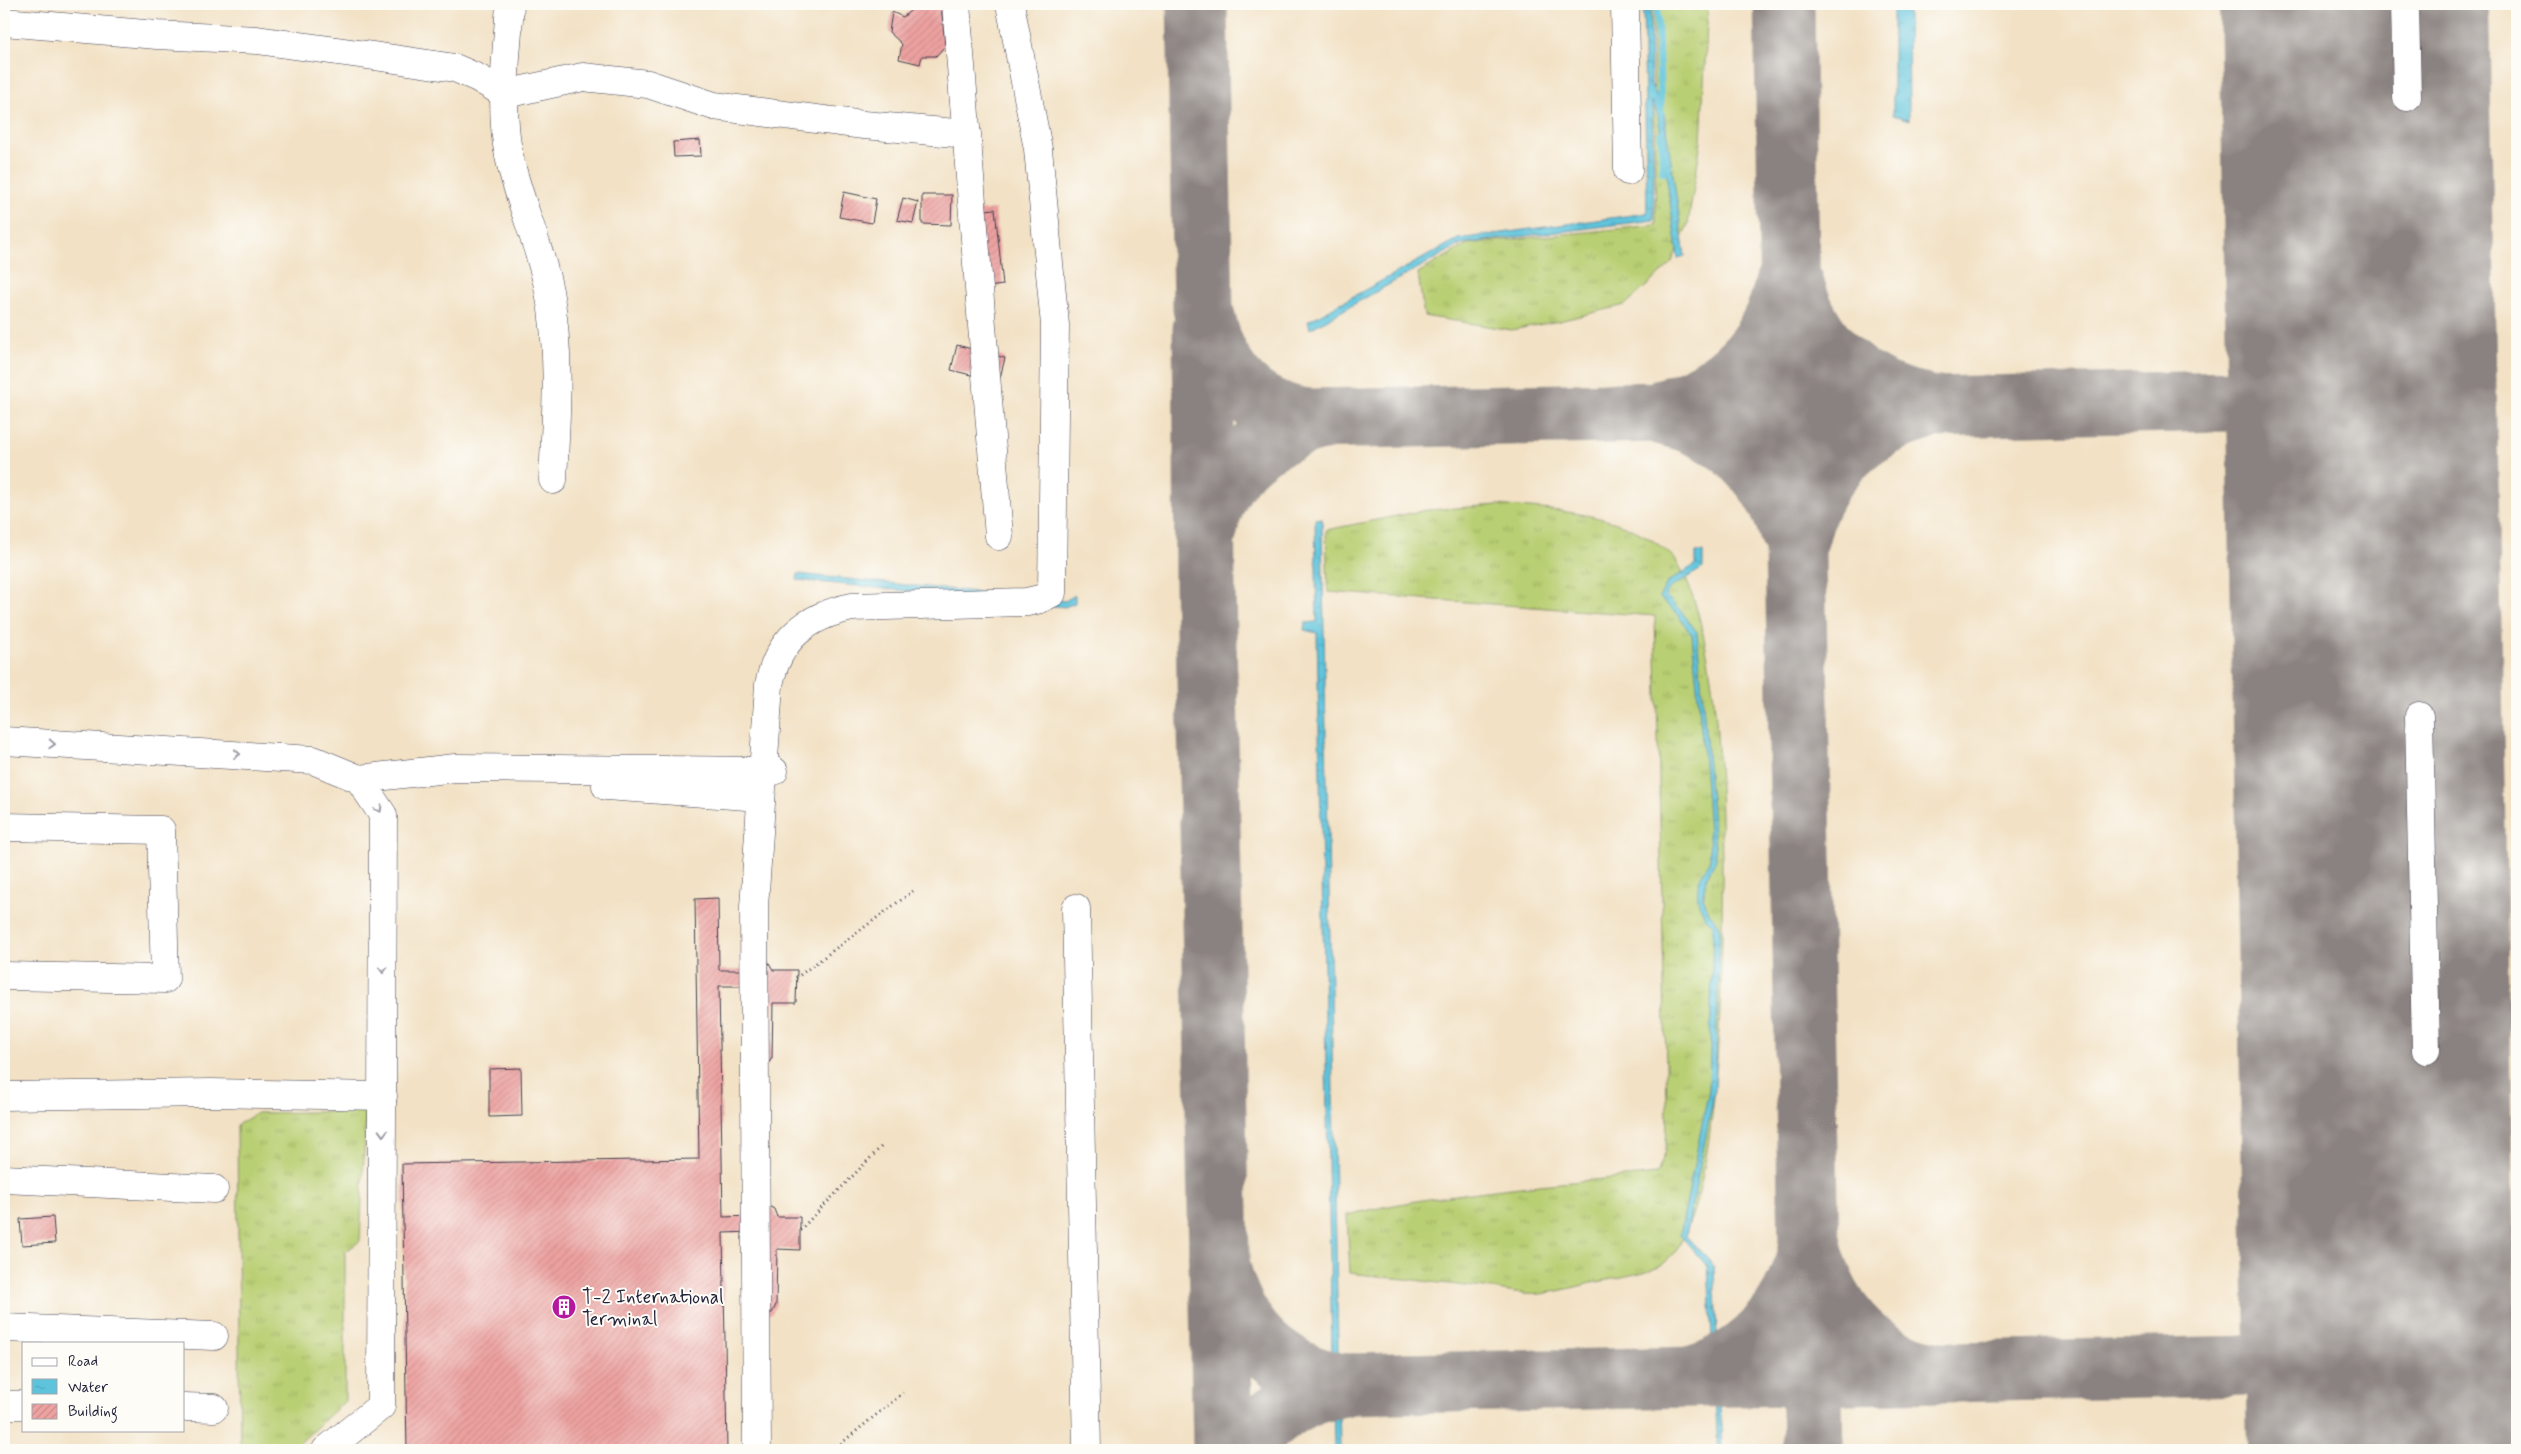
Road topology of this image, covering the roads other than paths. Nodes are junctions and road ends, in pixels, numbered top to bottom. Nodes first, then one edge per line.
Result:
1 (510, 4) edge
2 (956, 4) edge
3 (1010, 4) edge
4 (1625, 4) edge
5 (2405, 4) edge
6 (4, 22) edge
7 (505, 94) junction
8 (2407, 97) dead end
9 (967, 134) junction
10 (1628, 171) dead end
11 (553, 480) dead end
12 (999, 536) dead end
13 (2419, 716) dead end
14 (4, 741) edge
15 (472, 777) dead end
16 (359, 779) junction
17 (766, 779) junction
18 (4, 827) edge
19 (1076, 908) dead end
20 (4, 976) edge
21 (2426, 1050) dead end
22 (4, 1096) edge
23 (384, 1096) junction
24 (4, 1178) edge
25 (214, 1188) dead end
26 (4, 1328) edge
27 (214, 1336) dead end
28 (4, 1405) edge
29 (22, 1405) edge
30 (185, 1407) edge
31 (214, 1408) dead end
32 (326, 1450) edge
33 (757, 1450) edge
34 (1087, 1450) edge

1 - 7 street
2 - 9 street
3 - 17 street
4 - 10 street
5 - 8 street
6 - 7 street
7 - 9 street
7 - 11 street
9 - 12 street
13 - 21 street
14 -> 16 street
15 - 17 street
16 - 17 street
16 -> 23 street
17 - 33 street
18 - 20 street
19 - 34 street
22 - 23 street
23 -> 32 street
24 - 25 street
26 - 27 street
28 - 29 street
30 - 31 street

